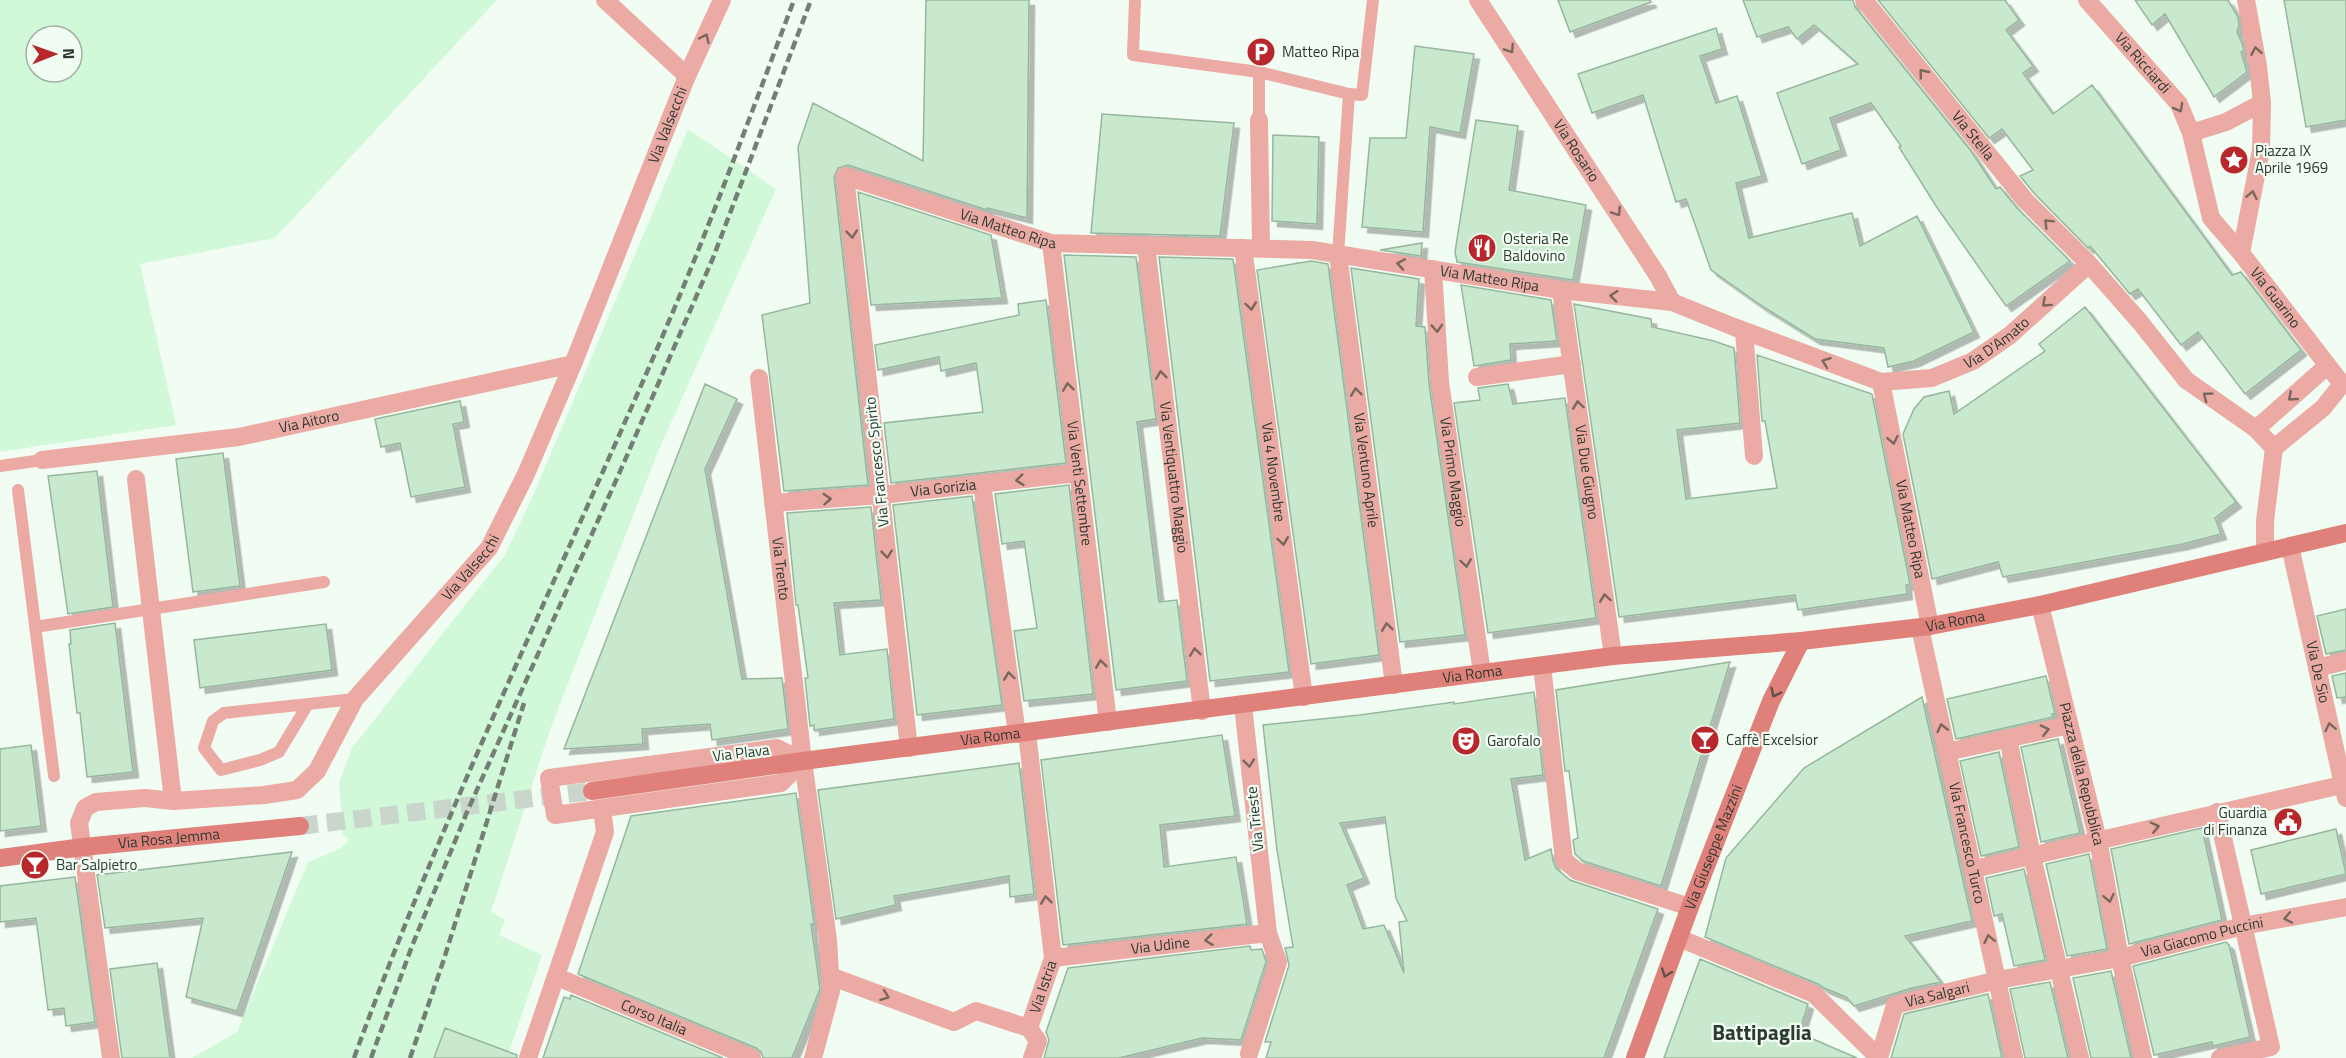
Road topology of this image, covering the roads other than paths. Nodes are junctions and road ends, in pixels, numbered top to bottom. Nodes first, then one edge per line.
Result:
1 (605, 0) edge
2 (722, 0) edge
3 (1136, 0) edge
4 (1373, 0) edge
5 (1478, 0) edge
6 (1864, 0) edge
7 (2086, 0) edge
8 (2246, 0) edge
9 (1259, 72) junction
10 (687, 76) junction
11 (1348, 94) junction
12 (2262, 103) junction
13 (1259, 120) joint
14 (2191, 133) junction
15 (845, 176) joint
16 (1051, 243) junction
17 (1146, 245) junction
18 (1252, 248) junction
19 (2241, 253) junction
20 (1338, 254) junction
21 (2089, 264) junction
22 (1433, 269) junction
23 (1562, 290) junction
24 (1672, 302) junction
25 (1744, 331) junction
26 (573, 364) junction
27 (1572, 364) junction
28 (2327, 366) junction
29 (1477, 377) dead end
30 (759, 378) dead end
31 (1881, 382) junction
32 (2344, 384) edge
33 (2256, 429) junction
34 (2274, 448) junction
35 (1754, 456) dead end
36 (42, 460) joint
37 (0, 466) edge
38 (1078, 473) junction
39 (136, 479) dead end
40 (982, 484) junction
41 (18, 490) dead end
42 (881, 495) junction
43 (773, 502) junction
44 (2346, 533) edge
45 (2290, 546) junction
46 (2265, 552) junction
47 (324, 582) dead end
48 (2040, 605) junction
49 (151, 609) junction
50 (35, 627) junction
51 (1925, 627) junction
52 (1801, 641) junction
53 (1613, 656) junction
54 (2346, 661) edge
55 (1542, 666) junction
56 (2317, 668) junction
57 (1482, 673) junction
58 (1394, 685) junction
59 (1304, 697) junction
60 (355, 699) junction
61 (308, 704) junction
62 (1243, 705) junction
63 (1202, 711) junction
64 (1108, 722) junction
65 (2069, 725) junction
66 (1022, 733) junction
67 (2008, 738) junction
68 (909, 748) junction
69 (1947, 752) junction
70 (803, 761) junction
71 (54, 776) dead end
72 (2345, 789) edge
73 (592, 791) tunnel mouth
74 (173, 801) junction
75 (602, 809) junction
76 (2217, 812) junction
77 (300, 826) tunnel mouth
78 (2098, 840) junction
79 (83, 847) junction
80 (2032, 856) junction
81 (0, 858) edge
82 (1974, 869) junction
83 (1690, 907) junction
84 (2346, 907) edge
85 (2243, 926) junction
86 (1268, 933) junction
87 (1679, 938) junction
88 (1053, 958) junction
89 (2120, 958) junction
90 (2059, 970) junction
91 (830, 976) junction
92 (557, 977) junction
93 (1998, 981) junction
94 (1029, 1028) junction
95 (1248, 1054) dead end
96 (111, 1058) edge
97 (528, 1058) edge
98 (752, 1058) edge
99 (813, 1058) edge
100 (1032, 1058) edge
101 (1635, 1058) edge
102 (1879, 1058) edge
103 (2014, 1058) edge
104 (2080, 1058) edge
105 (2144, 1058) edge
106 (2220, 1058) edge

1 - 10 street
10 -> 2 street, Via Valsecchi
3 - 9 lane
4 - 11 lane
5 -> 24 street, Via Rosario
21 -> 6 street, Via Stella
7 -> 14 street, Via Ricciardi
12 -> 8 street
9 - 11 lane
9 - 13 lane
10 - 26 street, Via Valsecchi
11 - 20 lane
12 - 14 street
19 -> 12 street
13 - 18 street, Via 4 Novembre
14 - 19 street, Via Ricciardi
15 - 16 street, Via Matteo Ripa
15 -> 42 street, Via Francesco Spirito
16 - 17 street, Via Matteo Ripa
38 -> 16 street, Via Venti Settembre
17 - 18 street, Via Matteo Ripa
63 -> 17 street, Via Ventiquattro Maggio
18 - 20 street, Via Matteo Ripa
18 -> 59 street, Via 4 Novembre
19 - 28 street, Via Guarino
22 -> 20 street, Via Matteo Ripa
58 -> 20 street, Via Ventuno Aprile
21 -> 31 street, Via D'Amato
33 -> 21 street, Via Stella
22 - 23 street, Via Matteo Ripa
22 -> 57 street, Via Primo Maggio
24 -> 23 street, Via Matteo Ripa
23 - 27 street, Via Due Giugno
24 - 25 street, Via Matteo Ripa
31 -> 25 street, Via Matteo Ripa
25 - 35 street
26 - 36 street, Via Aitoro
26 - 60 street, Via Valsecchi
27 - 29 street
53 -> 27 street, Via Due Giugno
28 - 32 street, Via Guarino
28 -> 33 street
30 - 43 street, Via Trento
31 -> 51 street, Via Matteo Ripa
32 - 34 street
33 - 34 street, Via Stella
34 - 46 street
36 - 37 lane
38 -> 40 street, Via Gorizia
64 -> 38 street, Via Venti Settembre
39 - 49 street
40 - 42 street, Via Gorizia
66 -> 40 street, Via Istria
41 - 50 lane
43 -> 42 street, Via Gorizia
42 -> 68 street, Via Francesco Spirito
43 - 70 street, Via Trento
44 - 45 main road, Via Roma
45 - 46 main road, Via Roma
45 - 56 street, Via De Sio
46 - 48 main road, Via Roma
47 - 49 lane
48 - 51 main road, Via Roma
48 - 65 street, Piazza della Repubblica
49 - 50 lane
49 - 74 street
50 - 71 lane
51 - 52 main road, Via Roma
69 -> 51 street, Via Francesco Turco
52 - 53 main road, Via Roma
52 -> 83 main road, Via Giuseppe Mazzini
53 - 55 main road, Via Roma
54 - 56 street
55 - 57 main road, Via Roma
55 - 83 street
72 -> 56 street, Via De Sio
57 - 58 main road, Via Roma
58 - 59 main road, Via Roma
59 - 62 main road, Via Roma
60 - 61 lane
60 - 74 street, Via Valsecchi
61 - 61 lane
62 - 63 main road, Via Roma
62 -> 86 street, Via Trieste
63 - 64 main road, Via Roma
64 - 66 main road, Via Roma
67 -> 65 street
65 - 78 street, Piazza della Repubblica
66 - 68 main road, Via Roma
88 -> 66 street, Via Istria
67 - 69 street
67 - 80 street
68 - 70 main road, Via Roma
69 - 82 street, Via Francesco Turco
70 - 73 main road, Via Roma
70 - 75 street, Via Plava
70 - 75 street, Via Plava
70 - 91 street
72 - 76 street, Piazza della Repubblica
74 - 79 street, Via Valsecchi
75 - 92 street
78 -> 76 street, Piazza della Repubblica
76 - 85 street
77 - 79 main road, Via Rosa Jemma
78 - 80 street
78 -> 89 street
79 - 81 main road, Via Rosa Jemma
79 - 96 street, Via Valsecchi
80 - 82 street
80 - 90 street
93 -> 82 street, Via Francesco Turco
83 - 87 main road, Via Giuseppe Mazzini
84 -> 85 street, Via Giacomo Puccini
85 - 89 street, Via Giacomo Puccini
85 - 106 street
86 -> 88 street, Via Udine
86 - 95 street, Via Trieste
87 -> 101 main road, Via Giuseppe Mazzini
87 - 102 street
88 - 94 street, Via Istria
89 - 90 street, Via Giacomo Puccini
89 - 105 street
90 - 93 street, Via Giacomo Puccini
90 - 104 street
91 -> 94 street, Via Istria
91 - 99 street
92 - 97 street
92 - 98 street, Corso Italia
93 - 102 street, Via Salgari
93 - 103 street, Via Francesco Turco
94 - 100 street

